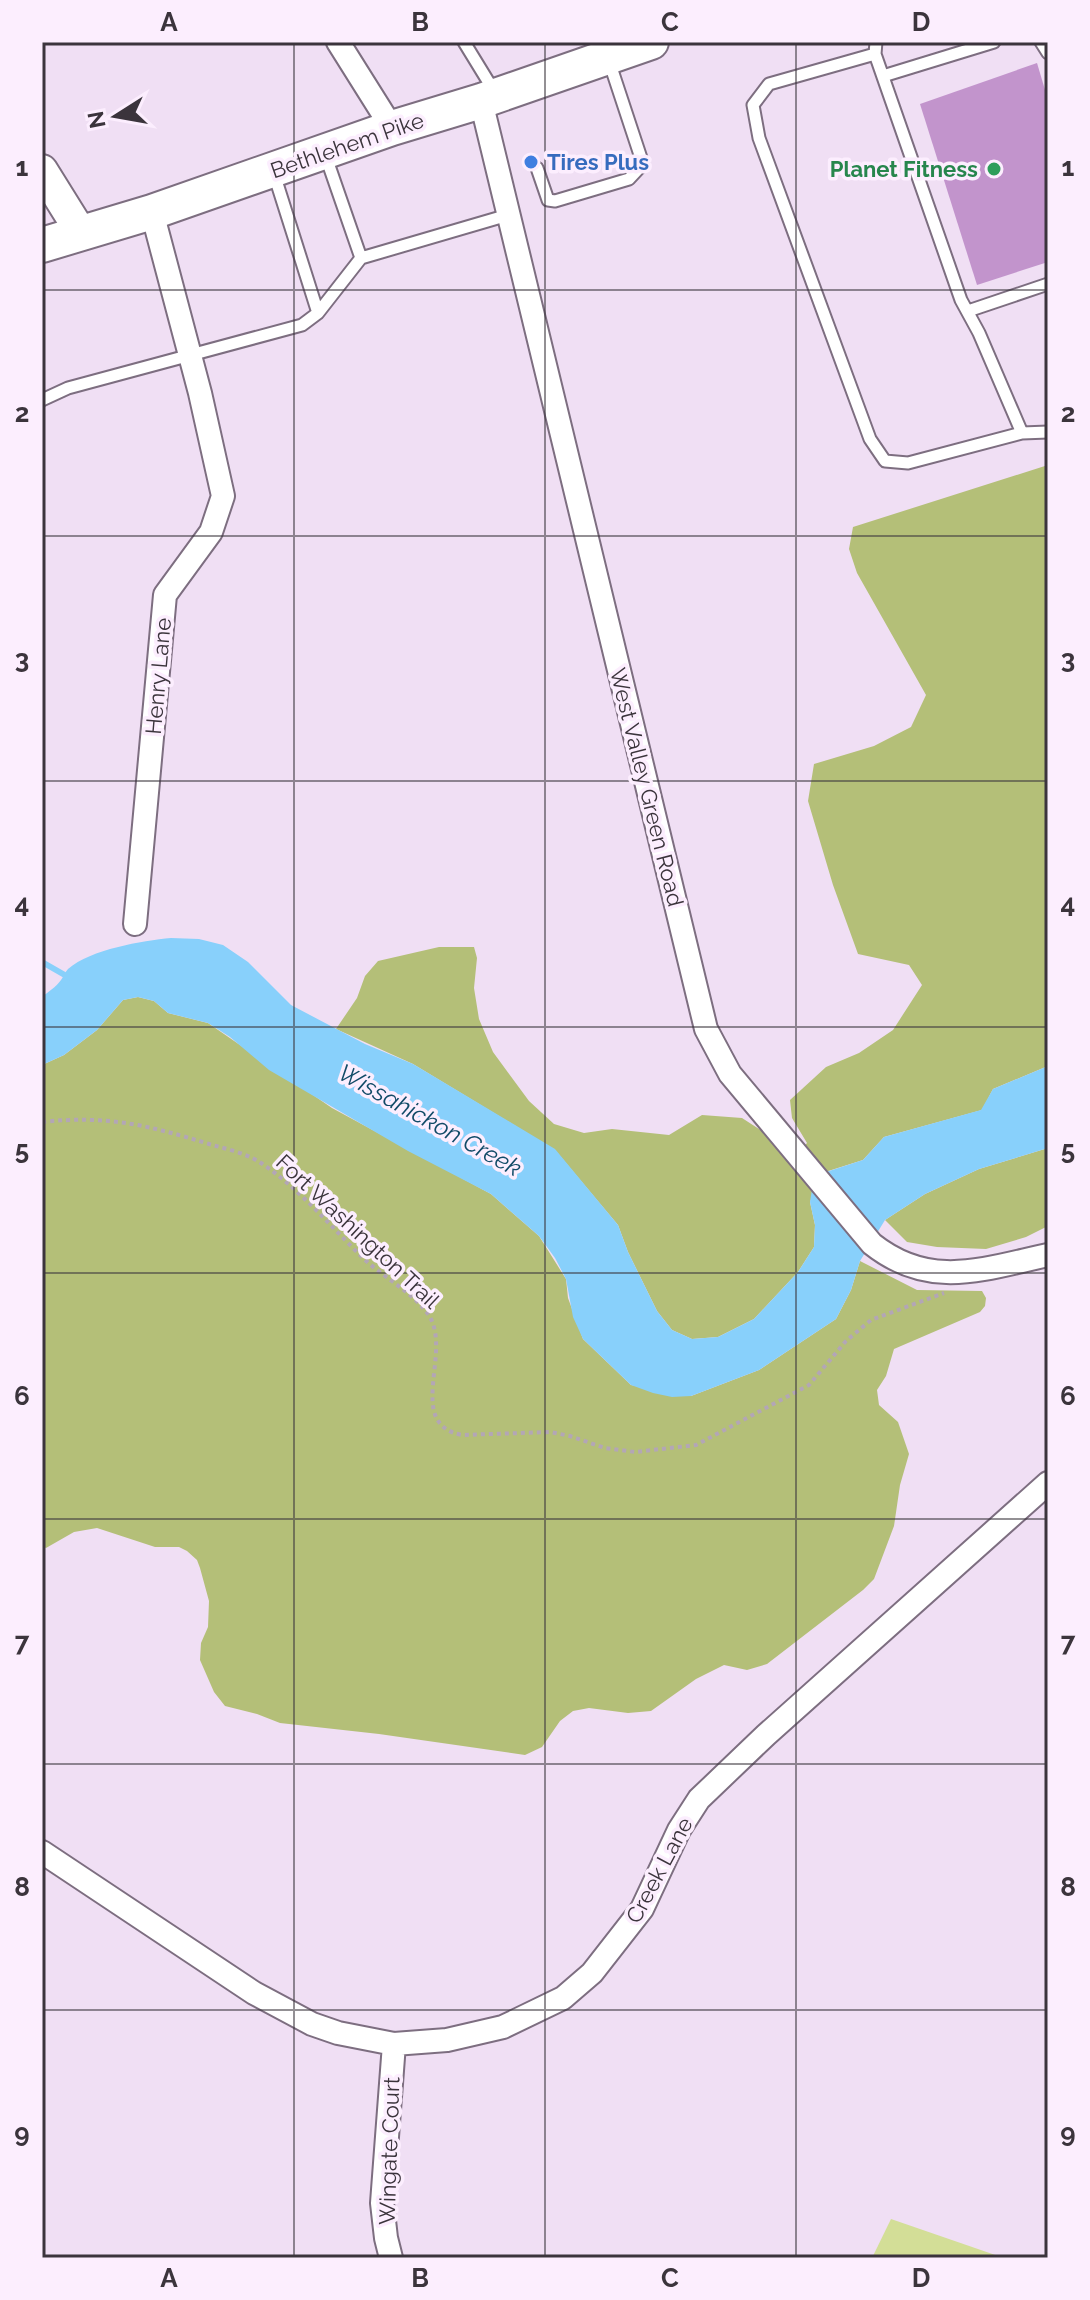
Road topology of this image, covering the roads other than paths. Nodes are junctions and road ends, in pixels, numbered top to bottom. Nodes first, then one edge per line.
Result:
1 (338, 42) edge
2 (464, 42) edge
3 (994, 42) edge
4 (1041, 42) edge
5 (644, 43) edge
6 (876, 48) edge
7 (1048, 53) edge
8 (608, 57) junction
9 (883, 76) junction
10 (489, 98) junction
11 (392, 128) junction
12 (324, 152) junction
13 (537, 168) dead end
14 (42, 170) edge
15 (273, 170) junction
16 (152, 212) junction
17 (508, 215) junction
18 (80, 231) junction
19 (42, 245) edge
20 (361, 258) junction
21 (1048, 284) edge
22 (968, 311) junction
23 (318, 313) junction
24 (189, 354) junction
25 (42, 400) edge
26 (1048, 432) edge
27 (1022, 433) junction
28 (135, 924) dead end
29 (1048, 1255) edge
30 (1048, 1483) edge
31 (42, 1852) edge
32 (394, 2044) junction
33 (391, 2258) edge

1 - 11 street
2 - 10 lane
3 - 9 lane
4 - 7 lane
5 - 8 main road, Bethlehem Pike
6 - 9 lane
6 - 27 lane
8 - 10 main road, Bethlehem Pike
8 - 13 lane
9 - 22 lane
10 - 11 main road, Bethlehem Pike
10 - 17 street, West Valley Green Road
11 - 12 main road, Bethlehem Pike
12 - 15 main road, Bethlehem Pike
12 - 20 lane
14 - 18 street
15 - 16 main road, Bethlehem Pike
15 - 23 lane
16 - 18 main road, Bethlehem Pike
16 - 24 street, Henry Lane
17 - 20 lane
17 - 29 street, West Valley Green Road
18 - 19 main road, Bethlehem Pike
20 - 23 lane
21 - 22 lane
22 - 27 lane
23 - 24 lane
24 - 25 lane
24 - 28 street, Henry Lane
26 - 27 lane
30 - 32 street, Creek Lane
31 - 32 street, Creek Lane
32 - 33 street, Wingate Court

